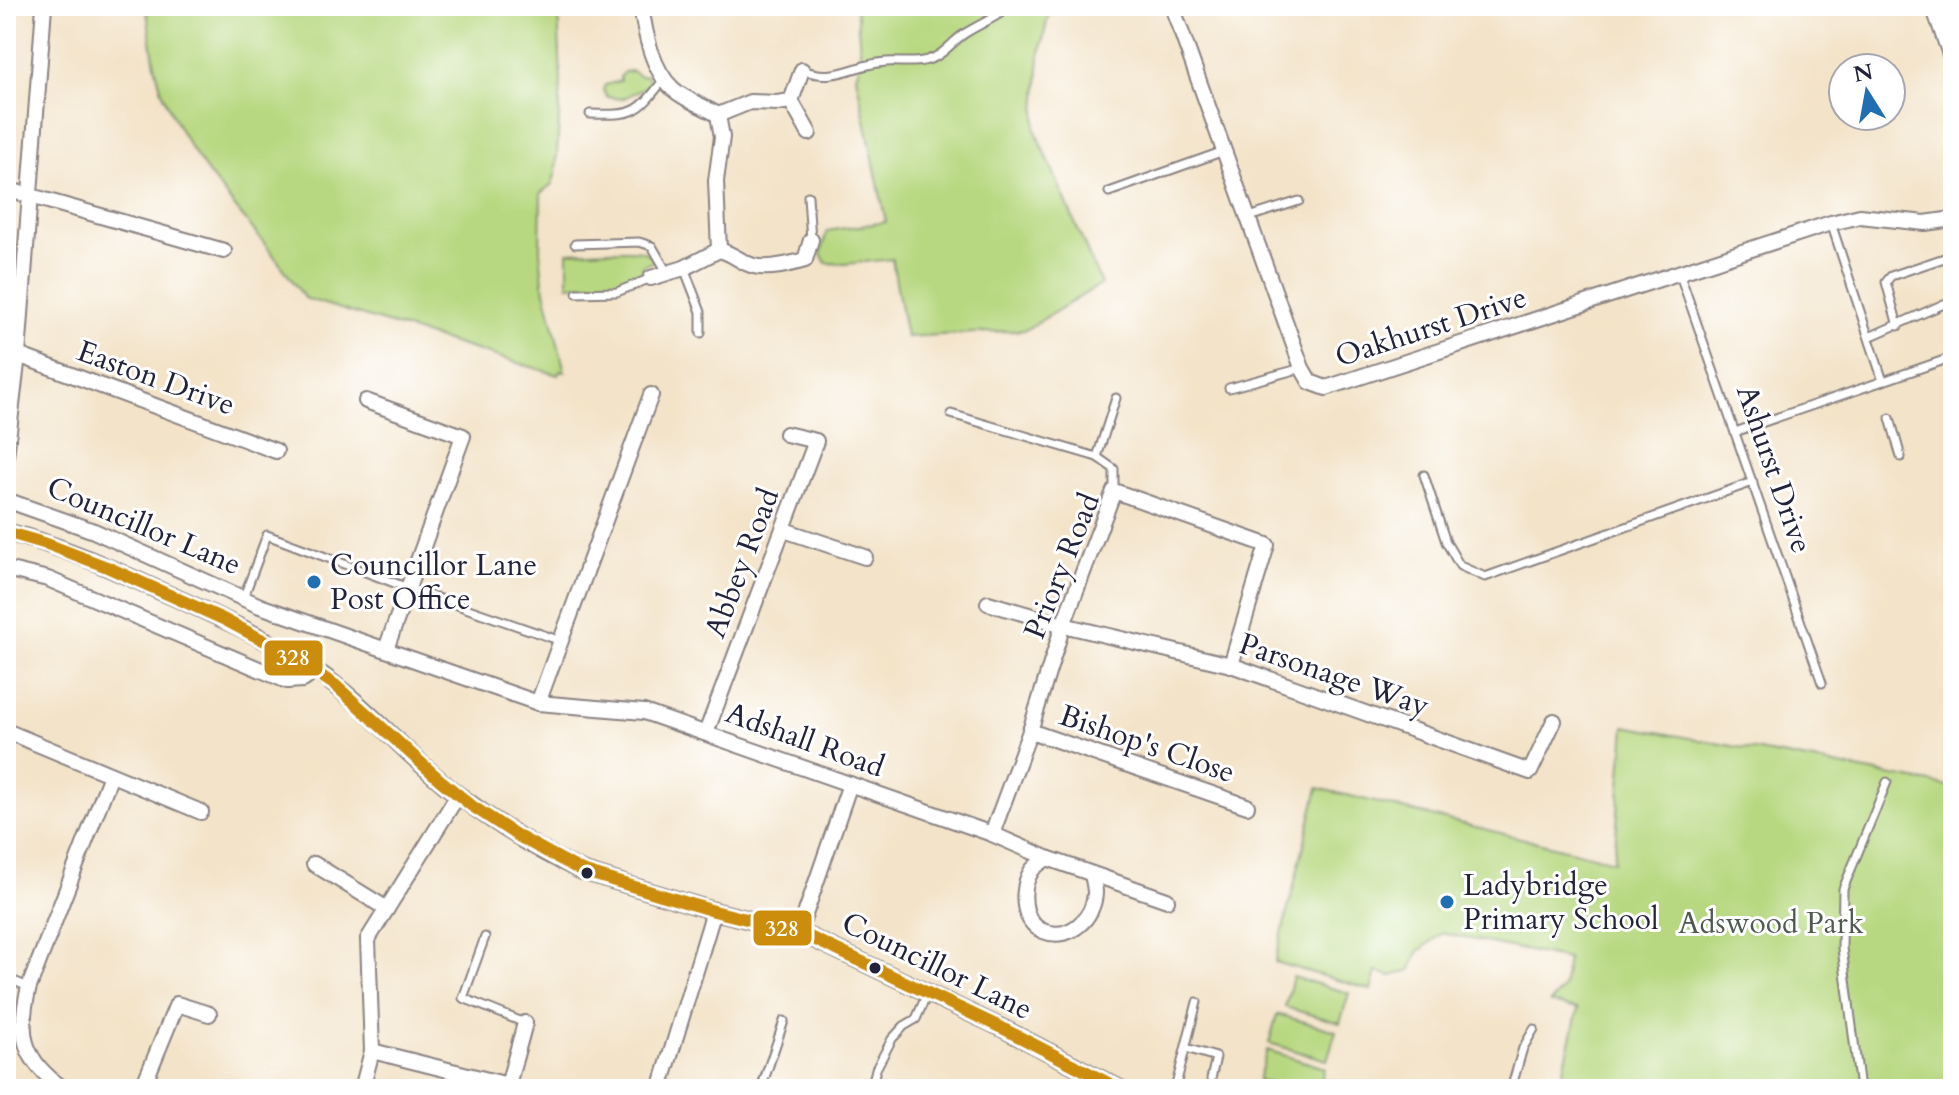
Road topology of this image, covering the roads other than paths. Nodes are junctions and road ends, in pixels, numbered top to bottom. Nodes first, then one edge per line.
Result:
1 (44, 6) edge
2 (641, 6) edge
3 (1011, 6) edge
4 (1172, 6) edge
5 (1934, 6) edge
6 (1953, 58) edge
7 (802, 70) joint
8 (664, 79) junction
9 (791, 101) junction
10 (590, 114) dead end
11 (718, 115) junction
12 (809, 133) dead end
13 (1226, 150) junction
14 (6, 189) edge
15 (1109, 192) dead end
16 (808, 196) dead end
17 (29, 197) junction
18 (1299, 201) dead end
19 (1249, 217) junction
20 (1953, 219) edge
21 (1831, 223) junction
22 (811, 240) joint
23 (575, 244) dead end
24 (719, 250) junction
25 (224, 251) dead end
26 (1953, 255) edge
27 (684, 268) junction
28 (1679, 272) junction
29 (668, 274) junction
30 (651, 278) joint
31 (577, 293) dead end
32 (1953, 300) edge
33 (1898, 326) junction
34 (701, 333) dead end
35 (1869, 337) junction
36 (18, 355) junction
37 (1953, 357) edge
38 (1302, 368) junction
39 (1883, 381) junction
40 (1229, 388) dead end
41 (651, 395) dead end
42 (1116, 398) dead end
43 (366, 401) dead end
44 (951, 414) dead end
45 (1890, 418) dead end
46 (1735, 432) junction
47 (786, 434) dead end
48 (276, 451) dead end
49 (6, 456) edge
50 (1097, 457) junction
51 (1901, 457) dead end
52 (1424, 475) dead end
53 (1753, 482) junction
54 (1114, 491) junction
55 (6, 500) edge
56 (784, 530) junction
57 (6, 532) edge
58 (865, 557) dead end
59 (6, 569) edge
60 (408, 588) junction
61 (243, 599) junction
62 (988, 603) dead end
63 (260, 606) junction
64 (1063, 625) junction
65 (248, 630) junction
66 (561, 641) junction
67 (386, 649) junction
68 (1231, 665) junction
69 (316, 671) junction
70 (1822, 683) dead end
71 (538, 703) junction
72 (1554, 721) dead end
73 (6, 731) edge
74 (1030, 731) junction
75 (706, 733) junction
76 (111, 775) junction
77 (1887, 782) dead end
78 (850, 784) junction
79 (458, 795) junction
80 (1247, 806) dead end
81 (201, 812) dead end
82 (992, 834) junction
83 (1047, 858) junction
84 (314, 864) dead end
85 (1092, 874) junction
86 (1167, 900) dead end
87 (387, 909) junction
88 (714, 911) junction
89 (799, 932) junction
90 (485, 937) dead end
91 (6, 978) edge
92 (29, 987) junction
93 (928, 993) junction
94 (1197, 1002) dead end
95 (209, 1014) dead end
96 (784, 1021) dead end
97 (525, 1023) joint
98 (1534, 1029) dead end
99 (1186, 1048) junction
100 (372, 1051) junction
101 (1211, 1079) dead end
102 (64, 1089) edge
103 (142, 1089) edge
104 (362, 1089) edge
105 (660, 1089) edge
106 (761, 1089) edge
107 (871, 1089) edge
108 (1120, 1089) edge
109 (1175, 1089) edge
110 (1511, 1089) edge
111 (1860, 1089) edge

1 - 17 street
2 - 8 street
3 - 7 lane
4 - 13 street, Oakhurst Drive
5 - 6 street
7 - 9 street
8 - 10 lane
8 - 11 street
9 - 11 street
9 - 12 street
11 - 24 street
13 - 15 lane
13 - 19 street, Oakhurst Drive
14 - 17 street
16 - 22 lane
17 - 25 street
17 - 36 street
18 - 19 lane
19 - 38 street, Oakhurst Drive
20 - 21 street, Oakhurst Drive
21 - 28 street, Oakhurst Drive
21 - 35 lane
22 - 24 street
23 - 29 lane
24 - 27 street
26 - 33 lane
27 - 29 street
27 - 34 lane
28 - 38 street, Oakhurst Drive
28 - 46 lane, Ashurst Drive
29 - 30 street
30 - 31 lane
32 - 33 lane
33 - 35 lane
35 - 39 lane
36 - 48 street, Easton Drive
36 - 49 street
37 - 39 lane
38 - 40 lane
39 - 46 lane
41 - 66 street
42 - 50 lane
43 - 60 street
44 - 50 lane
45 - 51 lane
46 - 53 lane, Ashurst Drive
47 - 56 street, Abbey Road
50 - 54 lane
52 - 53 lane
53 - 70 lane, Ashurst Drive
54 - 64 street, Priory Road
54 - 68 street, Priory Road
55 - 61 street, Councillor Lane
56 - 58 street
56 - 75 street, Abbey Road
57 - 65 street, Councillor Lane
59 - 69 street
60 - 61 lane
60 - 66 lane
60 - 67 street
61 - 63 street, Councillor Lane
62 - 64 street, Parsonage Way
63 - 65 street, Councillor Lane
63 - 67 street, Councillor Lane
64 - 68 street, Parsonage Way
64 - 74 street, Priory Road
65 - 69 street, Councillor Lane
66 - 71 street
67 - 71 street, Councillor Lane
68 - 72 street, Parsonage Way
69 - 79 street, Councillor Lane
71 - 75 street, Adshall Road
73 - 76 street
74 - 80 street, Bishop's Close
74 - 82 street, Priory Road
75 - 78 street, Adshall Road
76 - 81 street
76 - 92 street
77 - 111 lane
78 - 82 street, Adshall Road
78 - 89 street
79 - 87 street
79 - 88 street, Councillor Lane
82 - 83 street, Adshall Road
83 - 85 street, Adshall Road
83 - 85 street
84 - 87 street
85 - 86 street, Adshall Road
87 - 100 street
88 - 89 street, Councillor Lane
88 - 105 street
89 - 93 street, Councillor Lane
90 - 97 lane
91 - 92 lane
92 - 102 street
93 - 107 lane
93 - 108 street, Councillor Lane
94 - 99 lane
95 - 103 street
96 - 106 lane
97 - 100 street
98 - 110 lane
99 - 101 lane
99 - 109 lane
100 - 104 street

